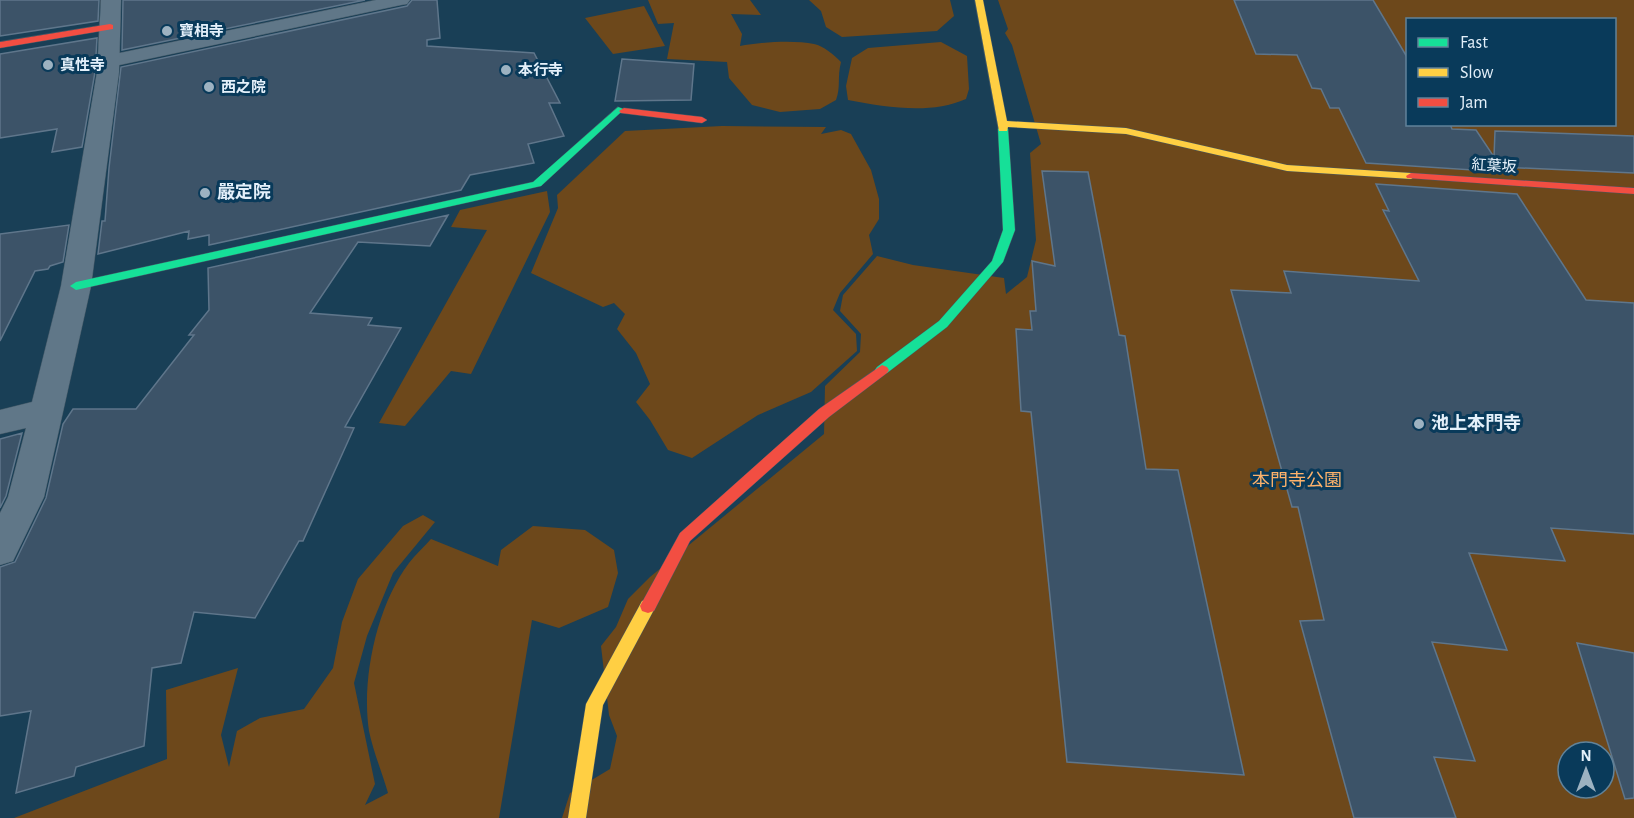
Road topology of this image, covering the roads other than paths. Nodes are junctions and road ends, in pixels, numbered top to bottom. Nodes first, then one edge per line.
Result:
1 (401, 0) edge
2 (979, 0) edge
3 (111, 14) edge
4 (0, 45) edge
5 (110, 61) junction
6 (702, 120) dead end
7 (1003, 124) junction
8 (1634, 191) edge
9 (76, 286) junction
10 (45, 411) junction
11 (0, 422) edge
12 (0, 550) edge
13 (577, 818) edge

1 - 5 lane
2 - 7 street
3 - 4 street
3 - 5 street
5 - 9 street
6 - 9 street
7 - 8 street, 紅葉坂
7 - 13 street
9 - 10 street
10 - 11 street
10 - 12 street

